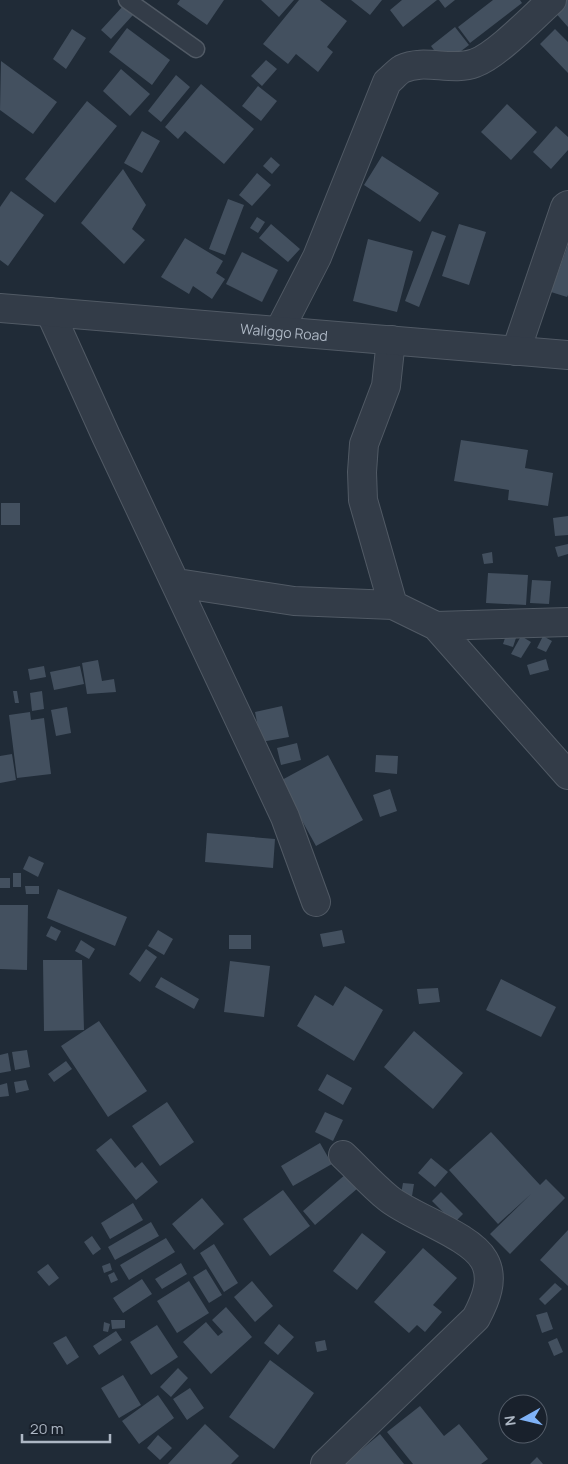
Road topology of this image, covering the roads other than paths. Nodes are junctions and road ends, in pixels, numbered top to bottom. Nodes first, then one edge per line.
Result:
1 (127, 0) edge
2 (552, 0) edge
3 (196, 50) dead end
4 (568, 205) edge
5 (0, 308) edge
6 (50, 312) junction
7 (279, 331) junction
8 (391, 340) junction
9 (516, 351) junction
10 (568, 355) edge
11 (177, 583) junction
12 (392, 605) junction
13 (568, 622) edge
14 (436, 626) junction
15 (568, 775) edge
16 (316, 902) dead end
17 (344, 1155) dead end
18 (325, 1464) edge

1 - 3 lane
2 - 7 street
4 - 9 street
5 - 6 street, Waliggo Road
6 - 7 street, Waliggo Road
6 - 11 street
7 - 8 street, Waliggo Road
8 - 9 street, Waliggo Road
8 - 12 street
9 - 10 street, Waliggo Road
11 - 12 street
11 - 16 street
12 - 14 street
13 - 14 street
14 - 15 street
17 - 18 street

